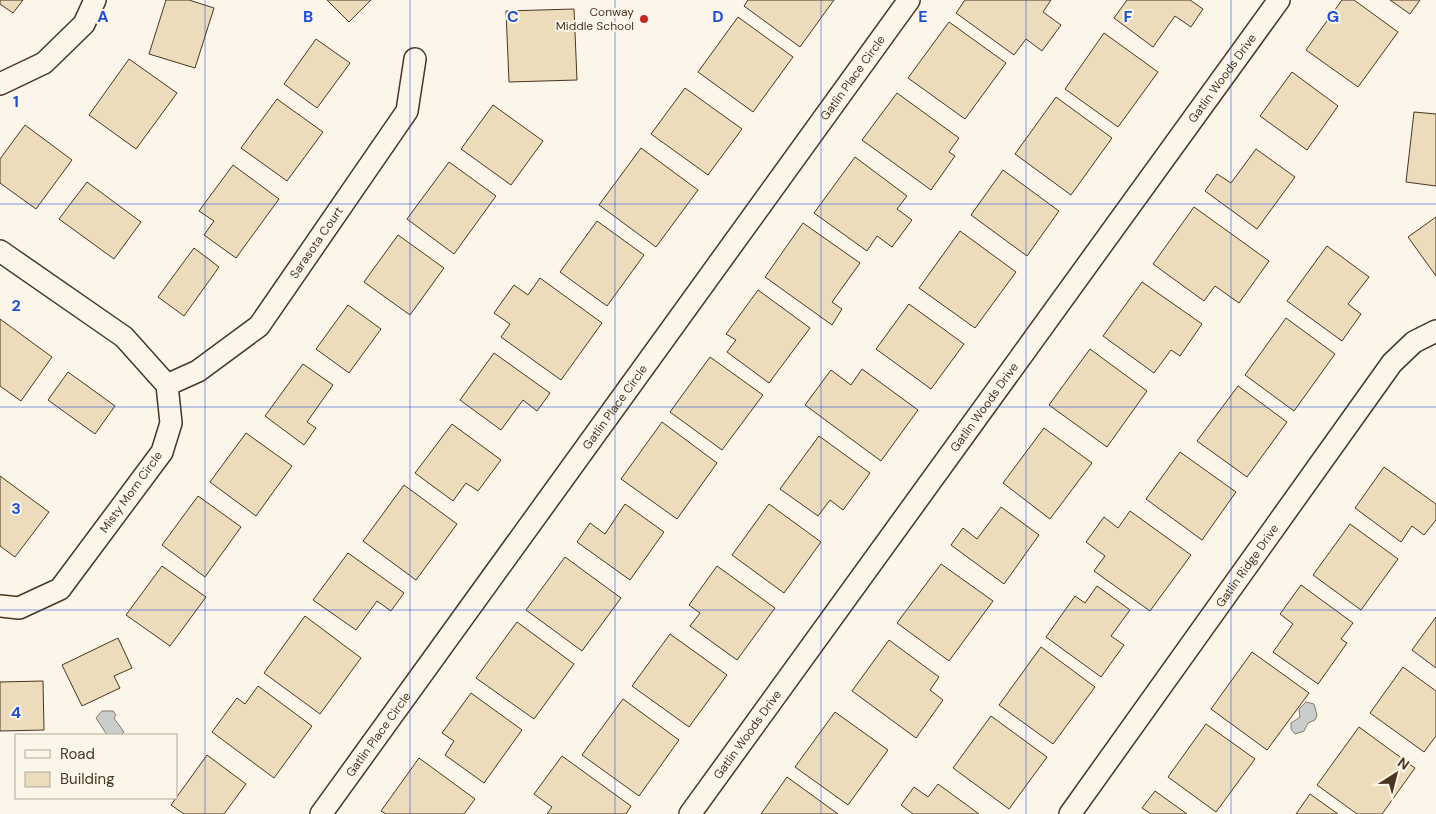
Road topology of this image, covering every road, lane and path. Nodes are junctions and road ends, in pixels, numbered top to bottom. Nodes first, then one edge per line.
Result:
1 (95, 0) edge
2 (909, 0) edge
3 (1278, 0) edge
4 (415, 59) dead end
5 (0, 84) edge
6 (0, 251) edge
7 (1436, 330) edge
8 (167, 385) junction
9 (0, 606) edge
10 (321, 814) edge
11 (690, 814) edge
12 (1070, 814) edge

1 - 5 street
2 - 10 street, Gatlin Place Circle
3 - 11 street, Gatlin Woods Drive
4 - 8 street, Sarasota Court
6 - 8 street
7 - 12 street, Gatlin Ridge Drive
8 - 9 street, Misty Morn Circle

